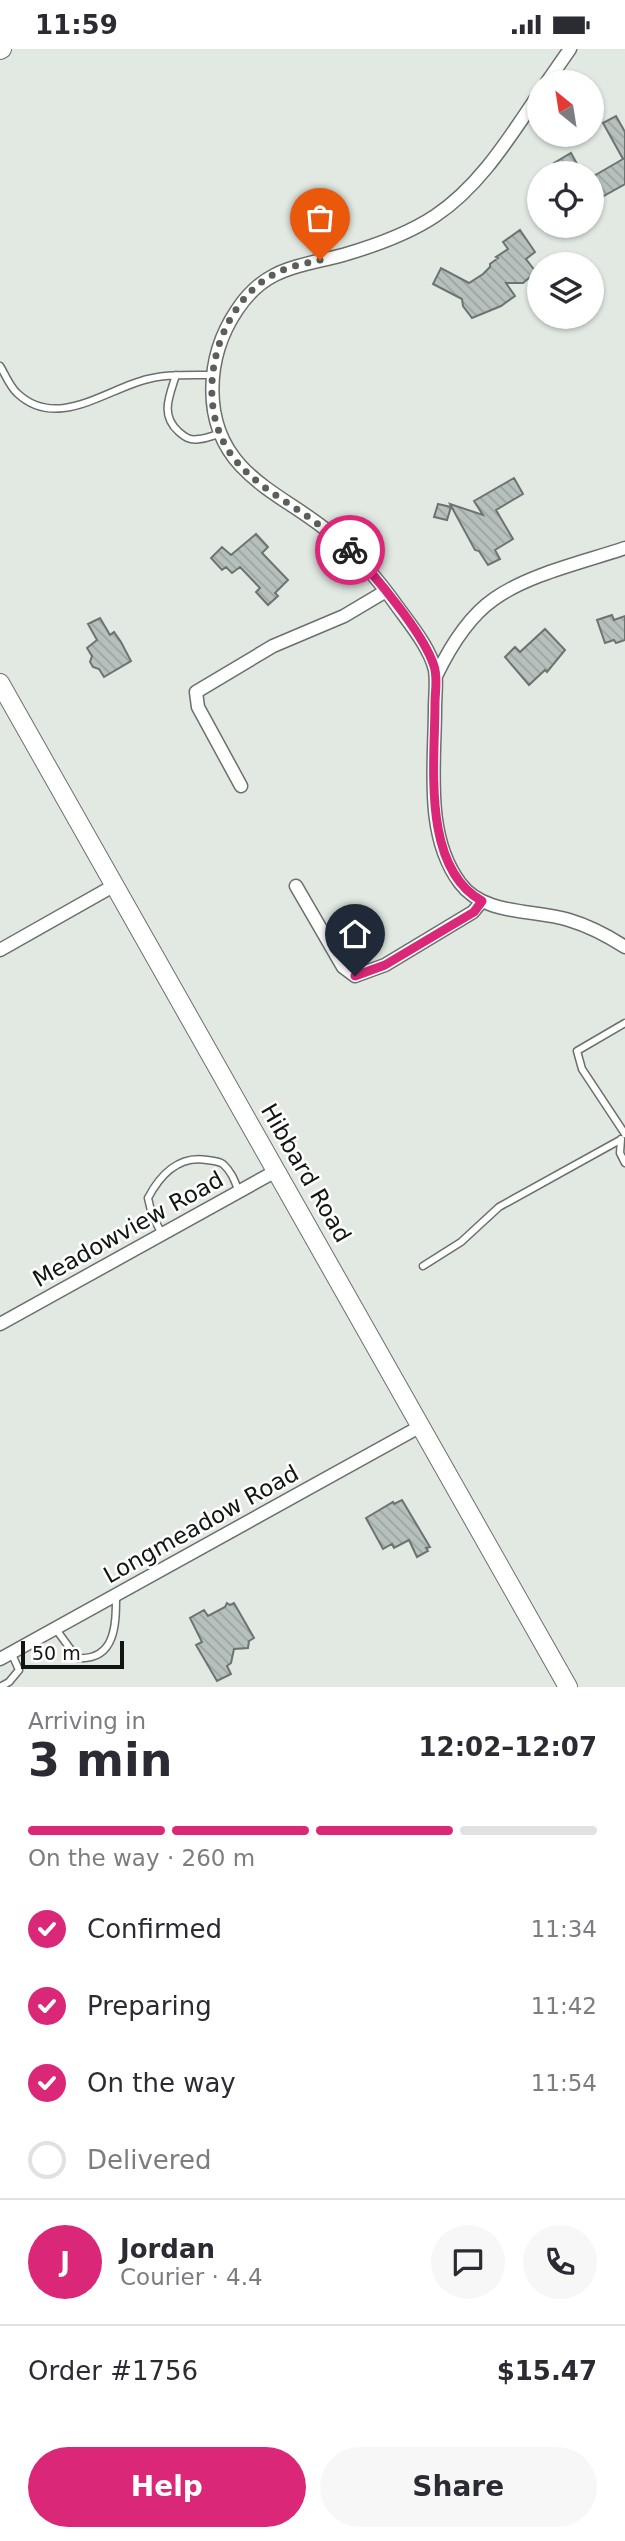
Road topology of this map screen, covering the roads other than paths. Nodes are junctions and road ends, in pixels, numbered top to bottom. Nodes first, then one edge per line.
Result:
1 (570, 49) edge
2 (555, 70) edge
3 (527, 111) edge
4 (0, 366) edge
5 (213, 375) junction
6 (176, 376) junction
7 (220, 433) junction
8 (625, 548) edge
9 (386, 591) junction
10 (436, 676) junction
11 (0, 683) edge
12 (241, 786) dead end
13 (115, 885) junction
14 (296, 886) dead end
15 (482, 901) junction
16 (625, 947) edge
17 (0, 950) edge
18 (625, 1023) edge
19 (623, 1137) edge
20 (625, 1163) edge
21 (276, 1171) junction
22 (239, 1192) junction
23 (162, 1234) junction
24 (423, 1266) dead end
25 (0, 1324) edge
26 (421, 1426) junction
27 (116, 1595) junction
28 (55, 1628) junction
29 (6, 1655) edge
30 (1, 1687) edge
31 (568, 1687) edge

1 - 2 street
3 - 5 street
4 - 6 lane
5 - 6 lane
5 - 7 street
6 - 7 lane
7 - 9 street
8 - 10 street
9 - 10 street
9 - 12 street
10 - 15 street
11 - 13 street, Hibbard Road
13 - 17 street
13 - 21 street, Hibbard Road
14 - 15 street
15 - 16 street
18 - 19 lane
19 - 20 lane
19 - 24 lane
21 - 22 street, Meadowview Road
21 - 26 street, Hibbard Road
22 - 23 street, Meadowview Road
22 - 23 lane
23 - 25 street, Meadowview Road
26 - 27 street, Longmeadow Road
26 - 31 street, Hibbard Road
27 - 28 street, Longmeadow Road
27 - 28 lane
28 - 29 street, Longmeadow Road
29 - 30 lane

